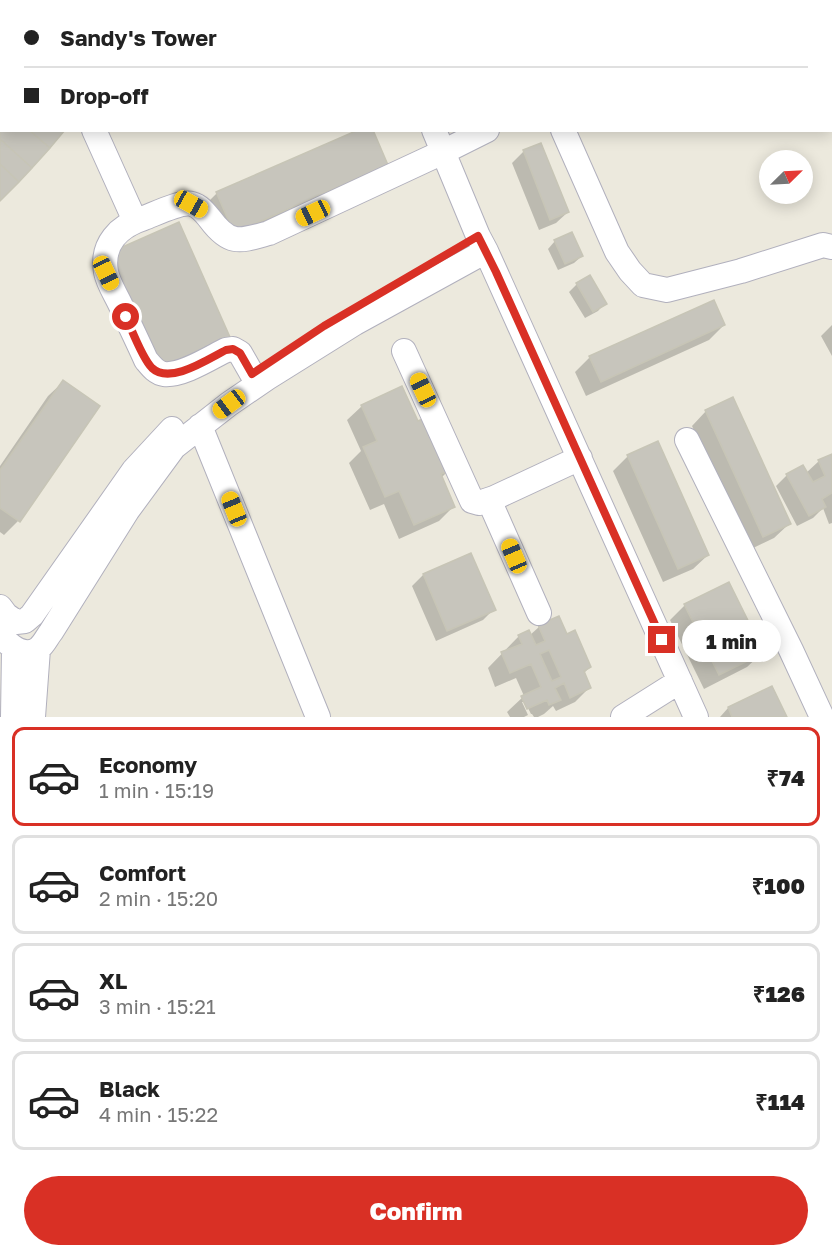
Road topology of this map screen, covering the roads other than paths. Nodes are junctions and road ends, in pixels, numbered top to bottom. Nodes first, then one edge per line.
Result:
1 (95, 132) edge
2 (478, 132) edge
3 (564, 132) edge
4 (439, 141) edge
5 (135, 221) junction
6 (482, 244) junction
7 (832, 247) edge
8 (404, 351) dead end
9 (252, 374) junction
10 (200, 426) junction
11 (687, 440) dead end
12 (580, 458) junction
13 (489, 500) junction
14 (0, 608) edge
15 (538, 613) dead end
16 (7, 642) edge
17 (38, 649) junction
18 (680, 681) junction
19 (18, 717) edge
20 (318, 717) edge
21 (623, 717) edge
22 (696, 717) edge
23 (822, 717) edge

1 - 5 street
2 - 4 street
3 - 7 street
4 - 5 street
4 - 6 street
5 - 9 street
6 - 9 street
6 - 10 street
6 - 12 street
8 - 13 street
9 - 14 street
10 - 17 street
10 - 20 street
11 - 23 street
12 - 13 street
12 - 18 street
13 - 15 street
16 - 17 street
16 - 19 street
17 - 19 street
18 - 21 street
18 - 22 street

